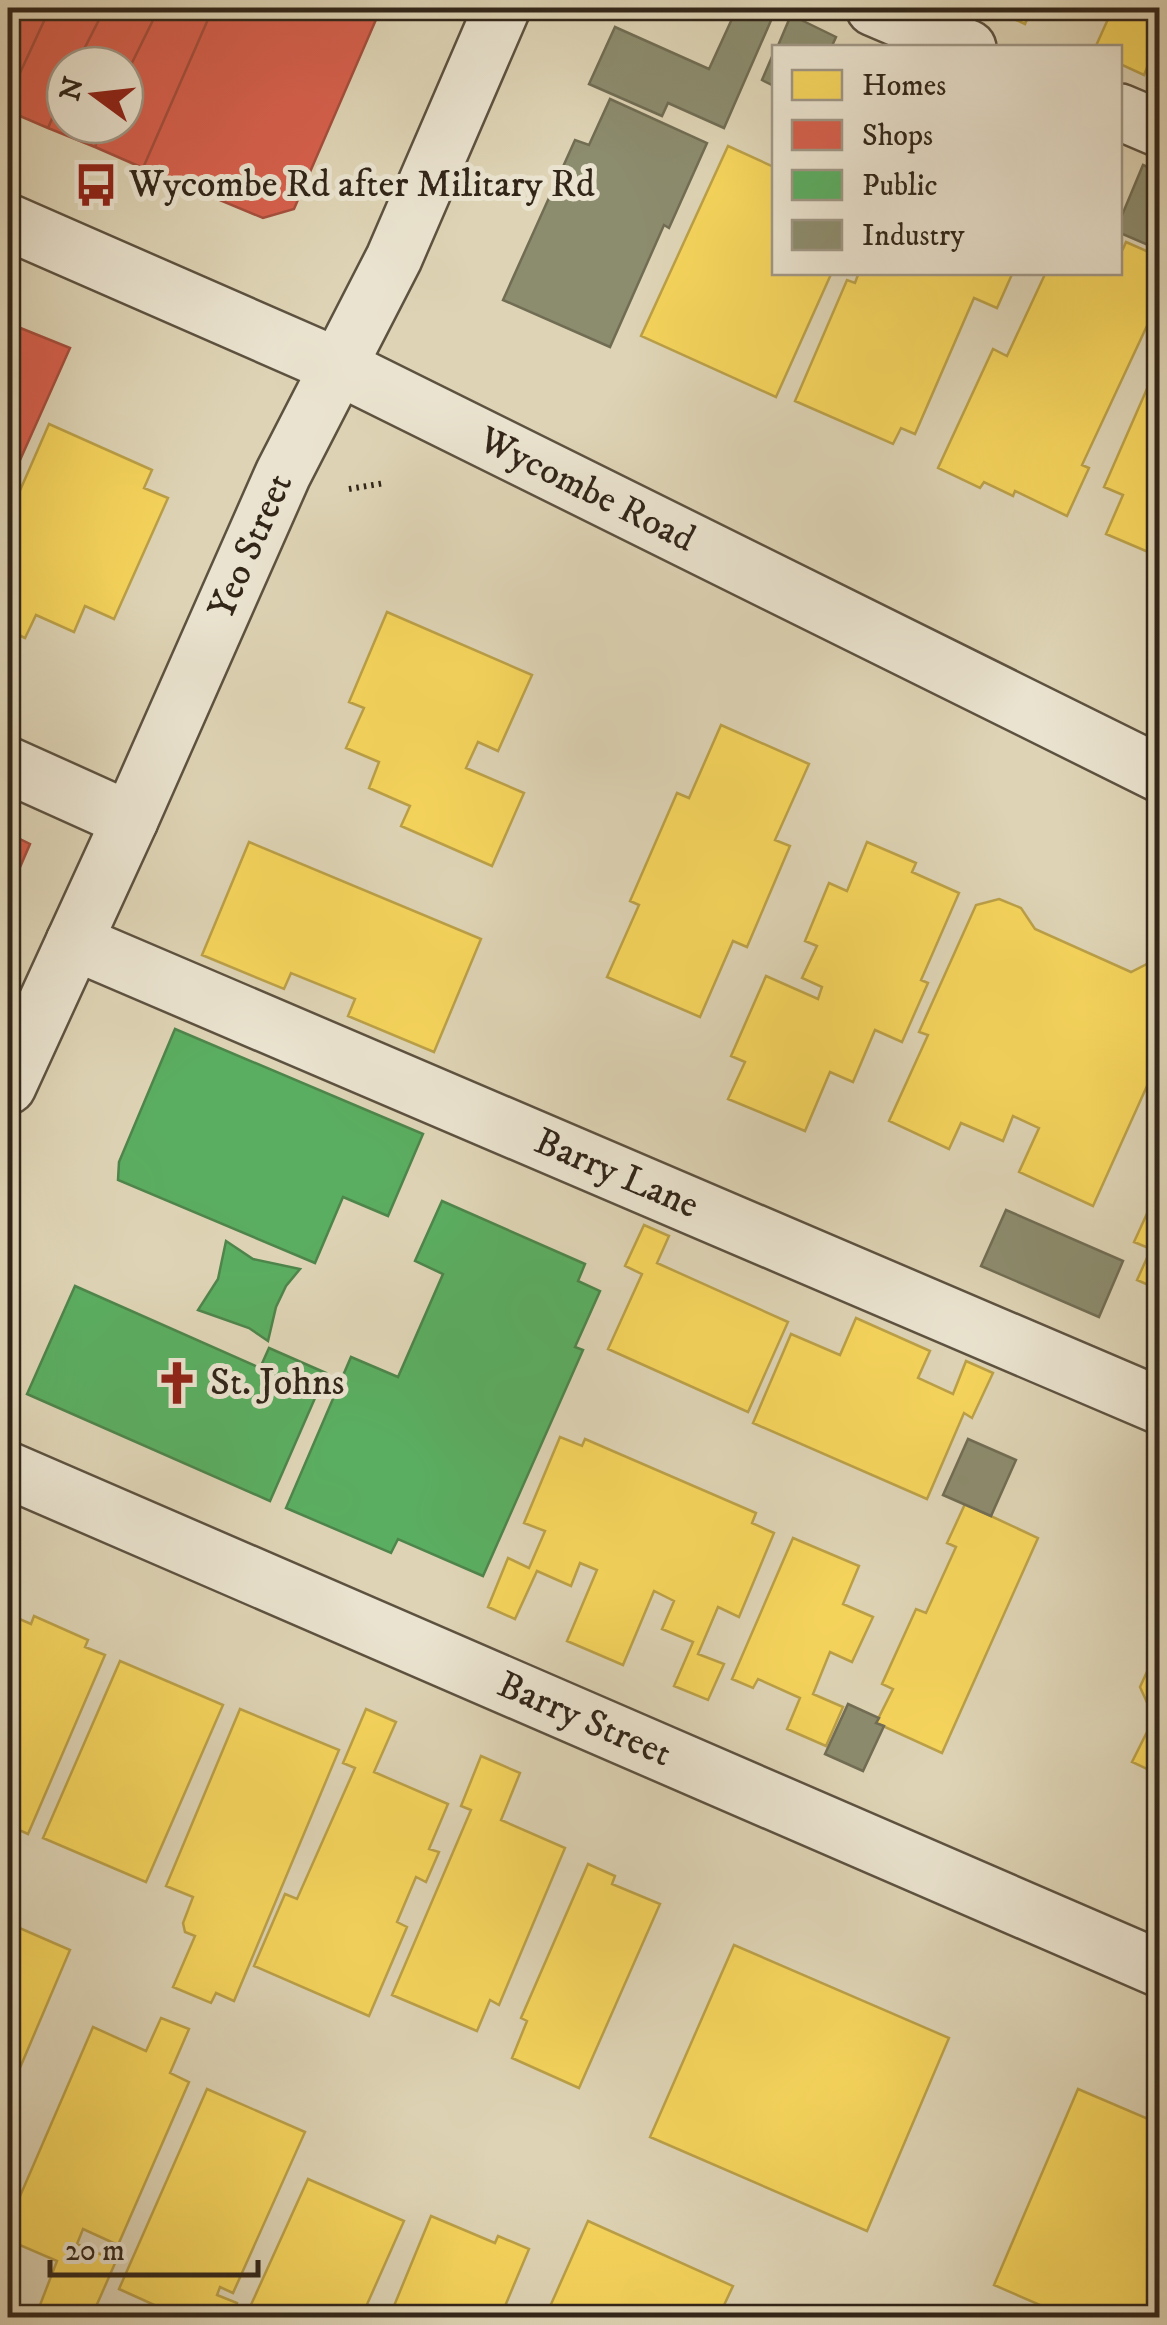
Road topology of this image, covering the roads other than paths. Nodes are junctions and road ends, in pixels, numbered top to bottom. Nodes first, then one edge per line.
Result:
1 (502, 8) edge
2 (874, 8) edge
3 (961, 45) edge
4 (1122, 113) edge
5 (1160, 129) edge
6 (8, 222) edge
7 (337, 366) junction
8 (8, 765) edge
9 (1160, 774) edge
10 (130, 820) junction
11 (74, 942) junction
12 (8, 1086) edge
13 (1160, 1406) edge
14 (8, 1470) edge
15 (1160, 1969) edge

1 - 7 street, Yeo Street
2 - 3 street
4 - 5 street
6 - 7 street, Wycombe Road
7 - 9 street, Wycombe Road
7 - 10 street, Yeo Street
8 - 10 street
10 - 11 street, Yeo Street
11 - 12 street, Yeo Street
11 - 13 street, Barry Lane
14 - 15 street, Barry Street

